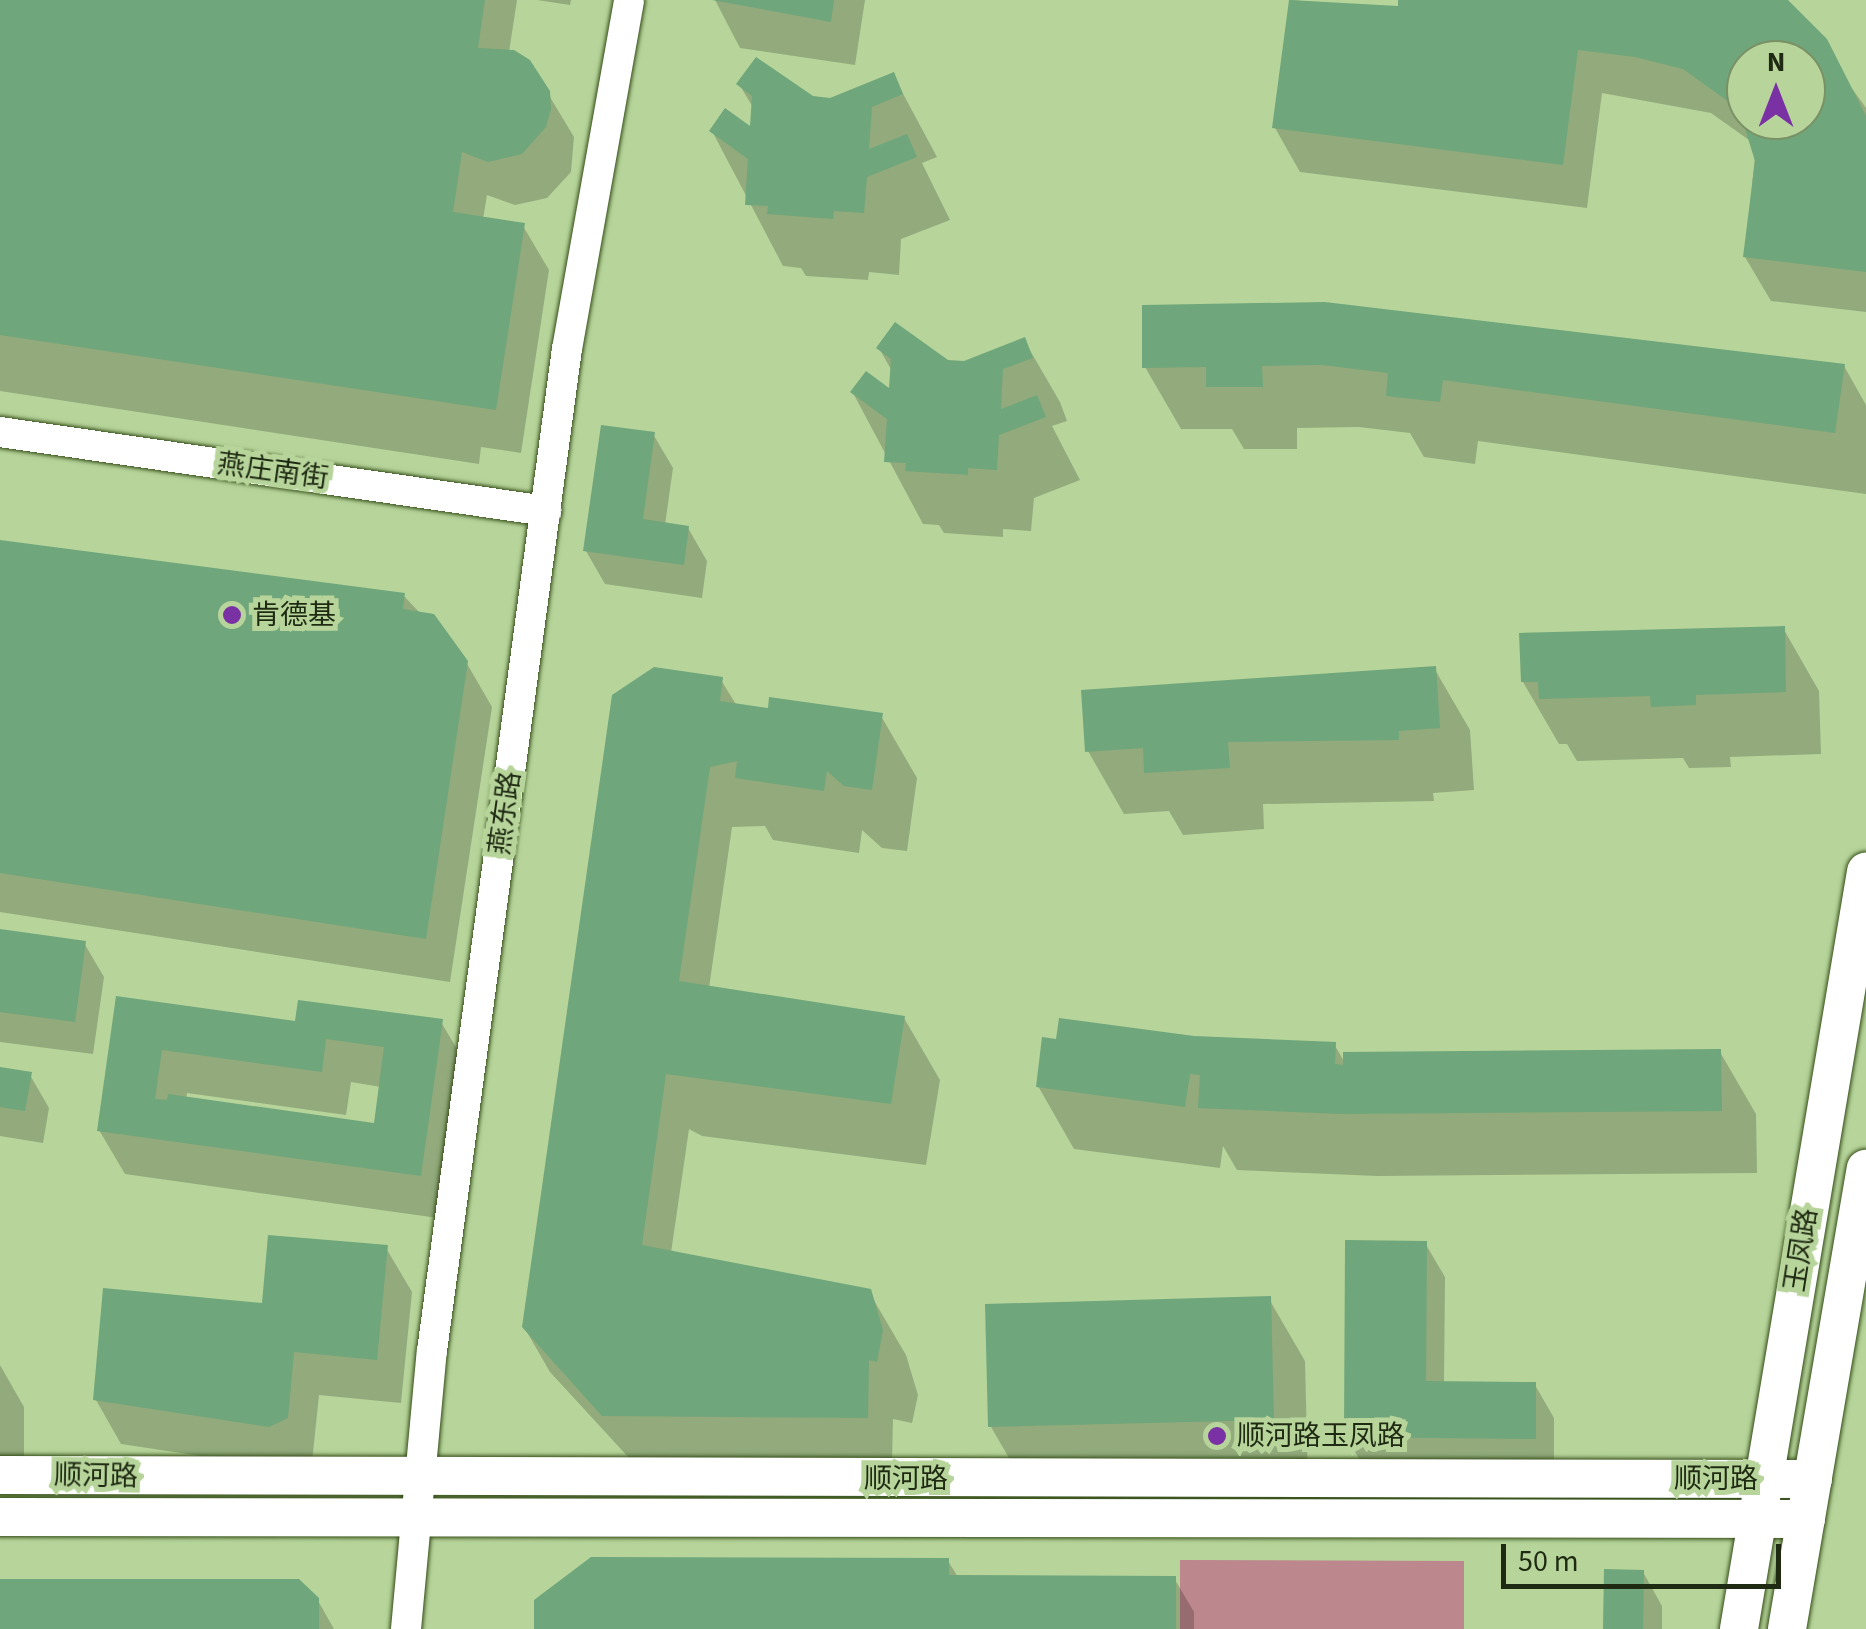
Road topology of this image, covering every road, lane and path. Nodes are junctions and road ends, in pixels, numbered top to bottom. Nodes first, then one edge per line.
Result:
1 (629, 0) edge
2 (0, 432) edge
3 (546, 510) junction
4 (1866, 872) edge
5 (1866, 1168) edge
6 (0, 1476) edge
7 (1764, 1478) junction
8 (1813, 1478) junction
9 (418, 1479) junction
10 (0, 1516) edge
11 (1757, 1519) junction
12 (1806, 1519) junction
13 (414, 1520) junction
14 (406, 1629) edge
15 (1739, 1629) edge
16 (1788, 1629) edge

1 - 3 street, 燕东路
2 - 3 street, 燕庄南街
3 - 9 street, 燕东路
4 - 7 street, 玉凤路
5 - 8 street, 玉凤路
6 - 9 street, 顺河路
7 - 8 street, 顺河路
7 - 9 street, 顺河路
7 - 11 street, 玉凤路
8 - 12 street, 玉凤路
9 - 13 street, 燕东路
10 - 13 street, 顺河路
11 - 12 street, 顺河路
11 - 13 street, 顺河路
11 - 15 street, 玉凤路
12 - 16 street, 玉凤路
13 - 14 street, 燕东路

